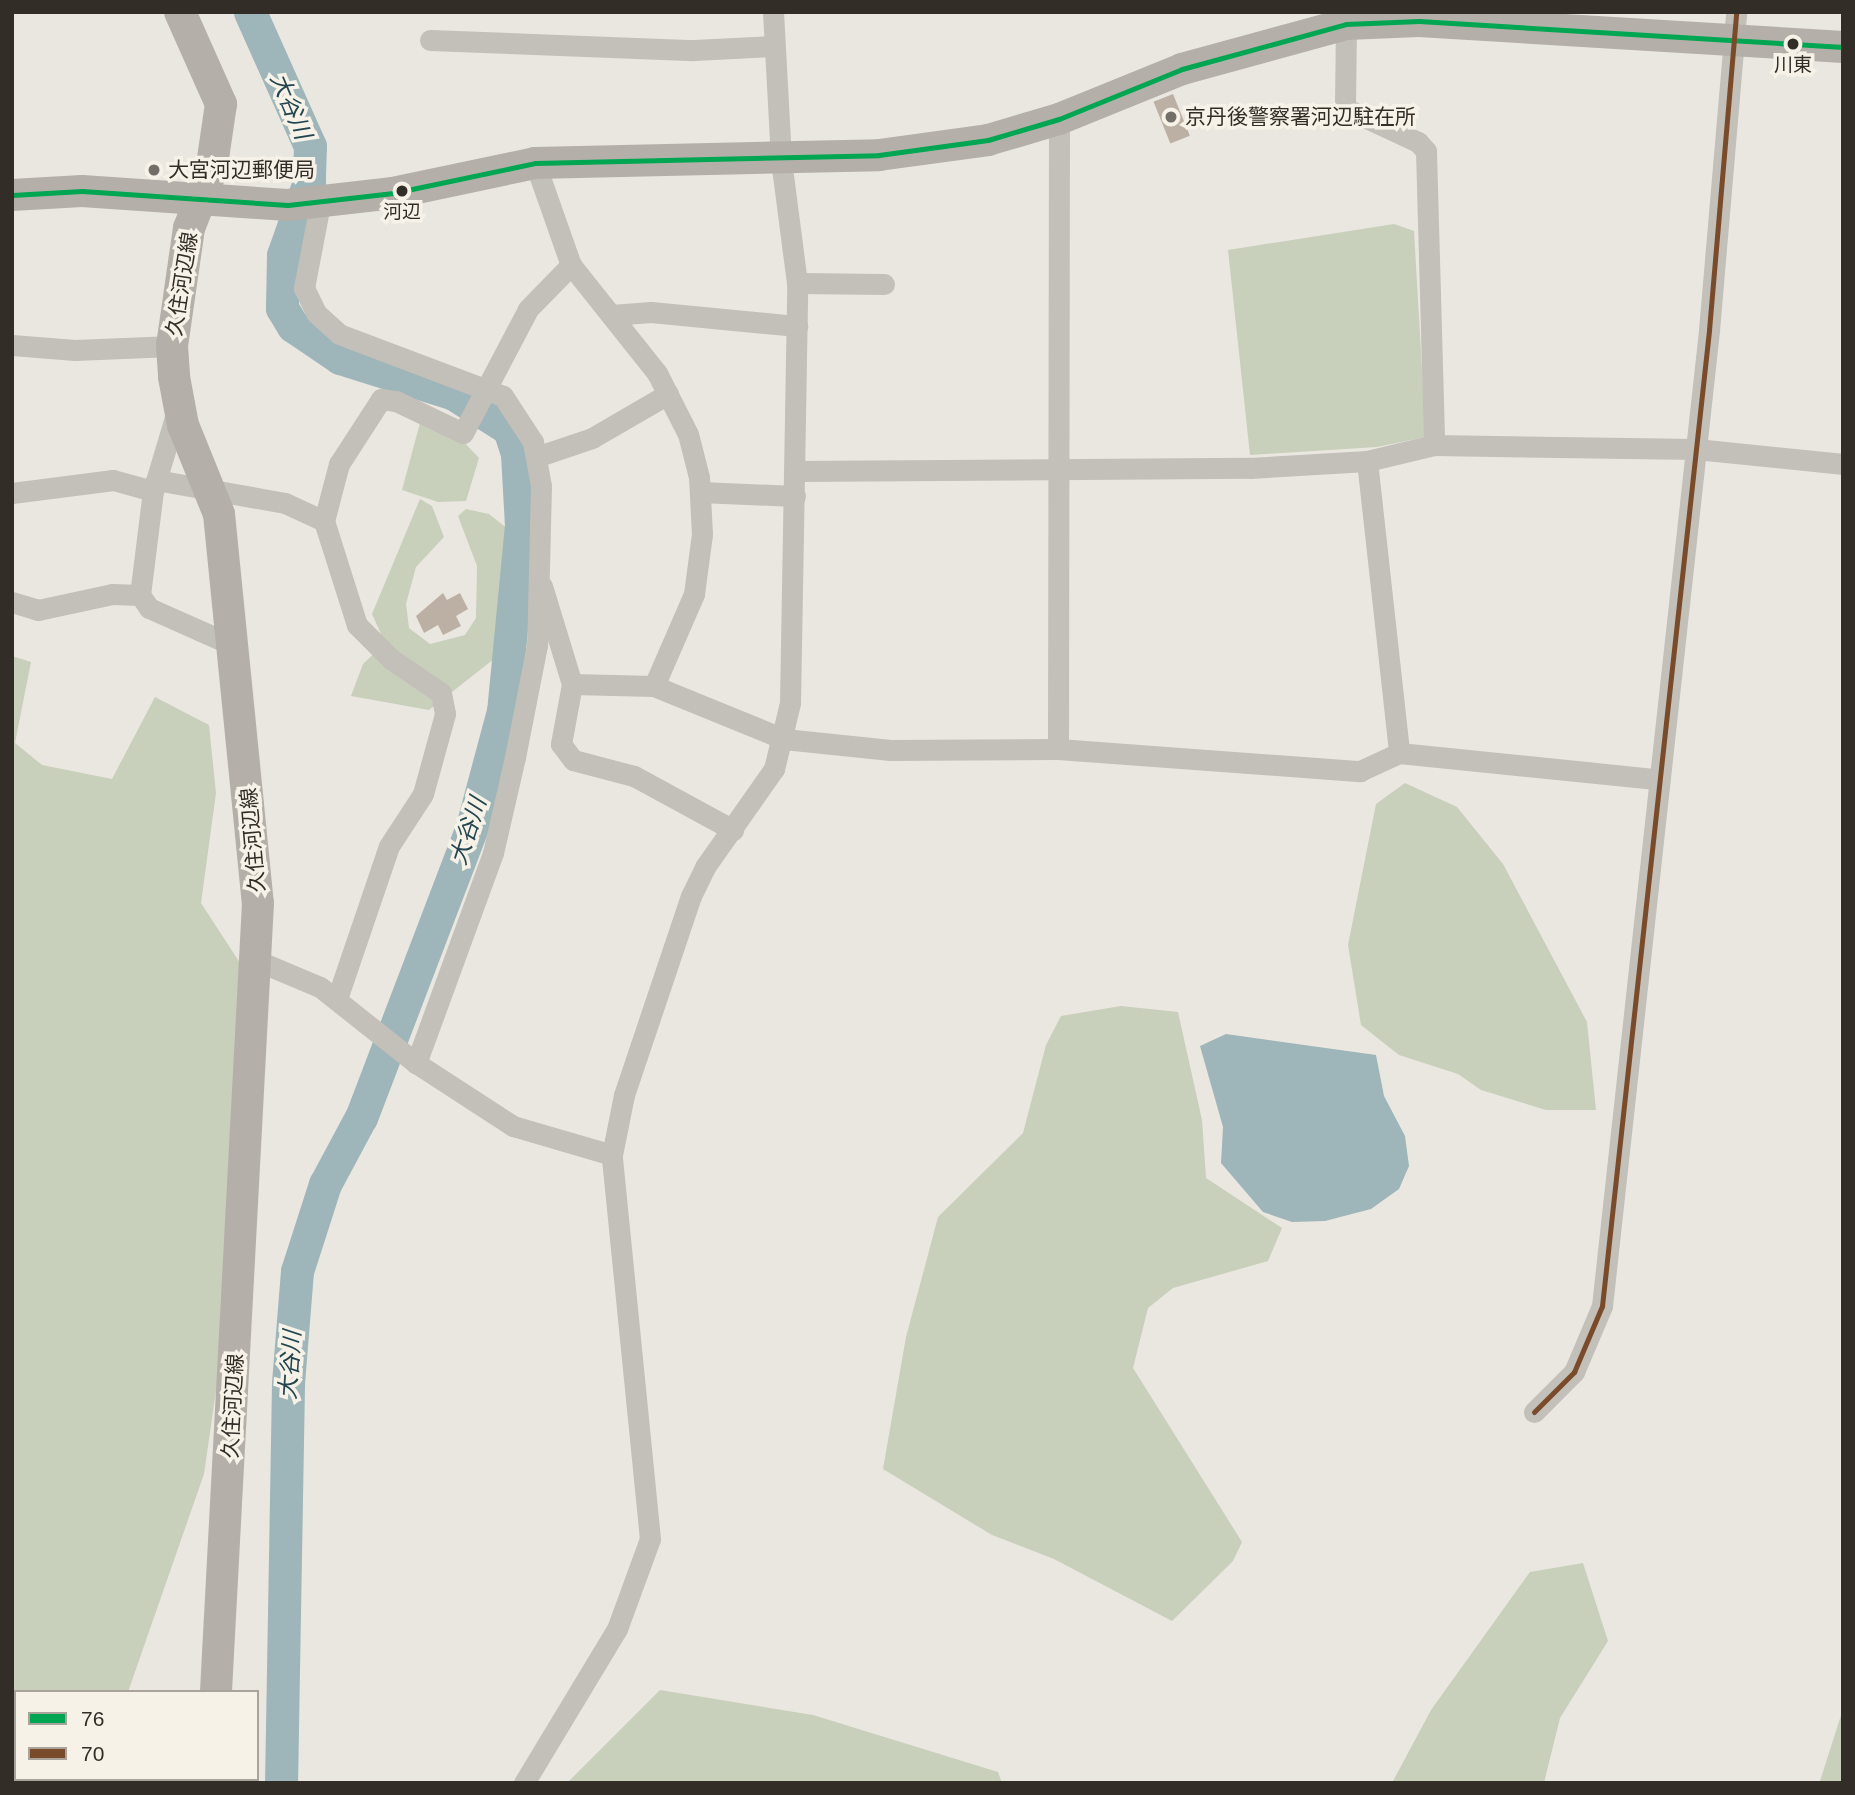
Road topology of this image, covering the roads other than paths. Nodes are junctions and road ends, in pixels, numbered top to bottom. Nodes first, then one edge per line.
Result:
1 (180, 12) edge
2 (772, 12) edge
3 (1360, 20) edge
4 (1734, 27) edge
5 (430, 40) dead end
6 (774, 46) junction
7 (1843, 47) edge
8 (1059, 119) junction
9 (781, 159) junction
10 (535, 163) junction
11 (12, 195) edge
12 (200, 201) junction
13 (307, 204) junction
14 (570, 265) junction
15 (797, 283) junction
16 (884, 284) dead end
17 (611, 315) junction
18 (797, 326) junction
19 (12, 345) edge
20 (172, 346) junction
21 (668, 394) junction
22 (483, 395) junction
23 (179, 404) junction
24 (1434, 446) junction
25 (1696, 449) junction
26 (536, 457) junction
27 (1367, 461) junction
28 (1843, 464) edge
29 (1057, 470) junction
30 (795, 471) junction
31 (154, 485) junction
32 (12, 492) edge
33 (210, 492) junction
34 (700, 492) junction
35 (795, 496) junction
36 (324, 521) junction
37 (542, 586) junction
38 (140, 595) junction
39 (12, 602) edge
40 (230, 644) junction
41 (572, 684) junction
42 (654, 686) junction
43 (784, 739) junction
44 (1058, 749) junction
45 (1399, 753) junction
46 (1656, 779) junction
47 (733, 830) junction
48 (258, 961) junction
49 (337, 999) junction
50 (416, 1063) junction
51 (612, 1155) junction
52 (1534, 1412) dead end
53 (216, 1690) edge
54 (524, 1783) edge

1 - 12 main road, 久住河辺線
2 - 6 street
3 - 4 main road
3 - 8 main road
3 - 24 street
4 - 7 main road
4 - 25 street
5 - 6 street
6 - 9 street
8 - 9 main road
8 - 29 street
9 - 10 main road
9 - 15 street
10 - 13 main road
10 - 14 street
11 - 12 main road
12 - 13 main road
12 - 20 main road, 久住河辺線
13 - 22 street
14 - 17 street
14 - 22 street
15 - 16 street
15 - 18 street
17 - 18 street
17 - 21 street
18 - 30 street
19 - 20 street
20 - 23 main road, 久住河辺線
21 - 26 street
21 - 34 street
22 - 26 street
22 - 36 street
23 - 31 street
23 - 33 main road, 久住河辺線
24 - 25 street
24 - 27 street
25 - 28 street
25 - 46 street
26 - 37 street
27 - 29 street
27 - 45 street
29 - 30 street
29 - 44 street
30 - 35 street
31 - 32 street
31 - 33 street
31 - 38 street
33 - 36 street
33 - 40 main road, 久住河辺線
34 - 35 street
34 - 42 street
35 - 43 street
36 - 49 street
37 - 41 street
37 - 50 street
38 - 39 street
38 - 40 street
40 - 48 main road, 久住河辺線
41 - 42 street
41 - 47 street
42 - 43 street
43 - 44 street
43 - 47 street
44 - 45 street
45 - 46 street
46 - 52 street
47 - 51 street
48 - 49 street
48 - 53 main road, 久住河辺線
49 - 50 street
50 - 51 street
51 - 54 street

